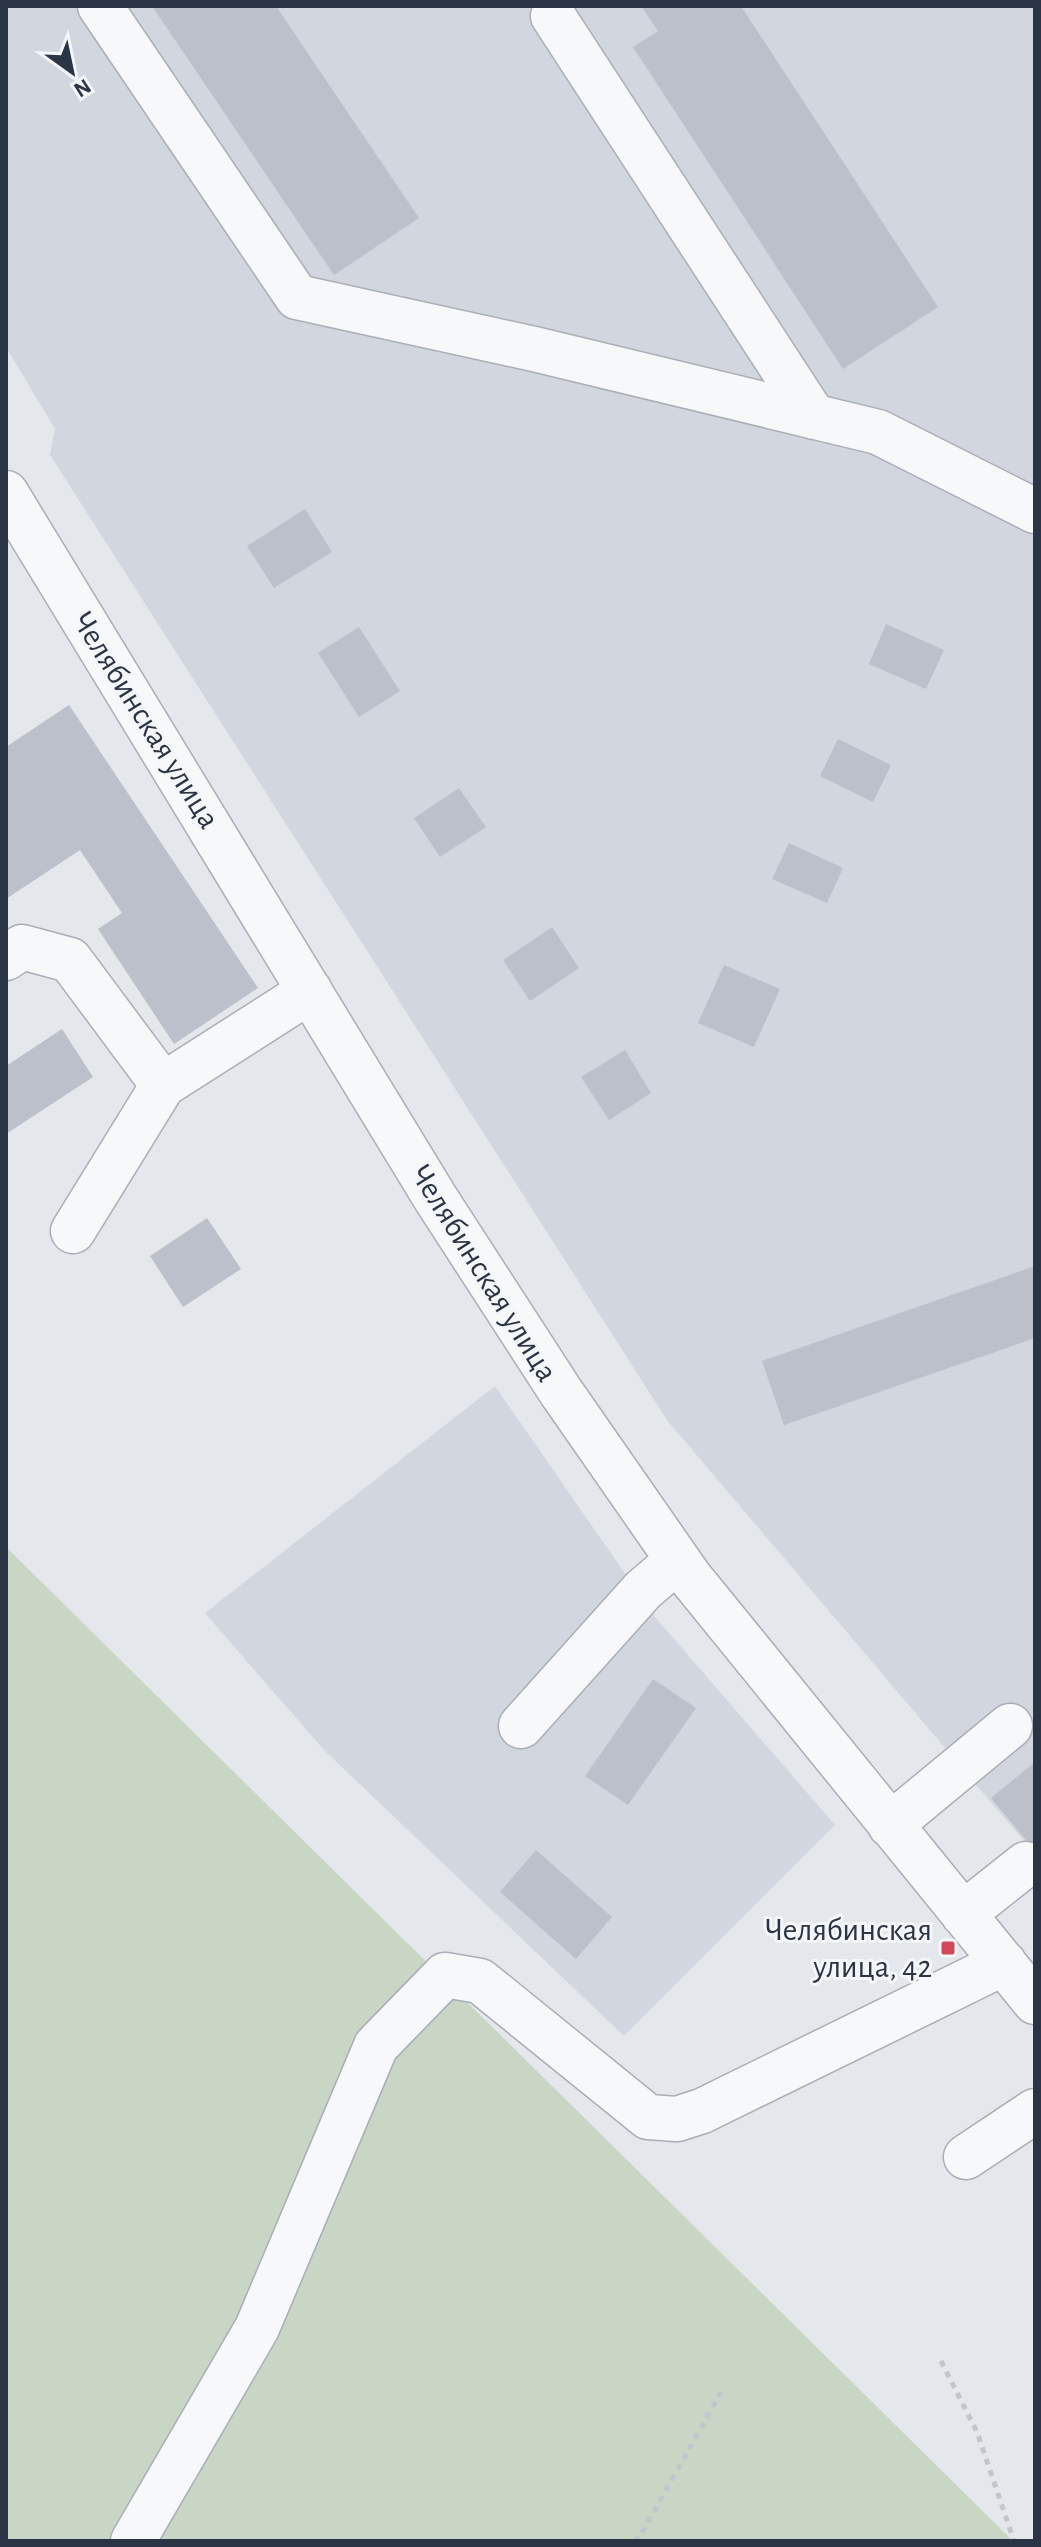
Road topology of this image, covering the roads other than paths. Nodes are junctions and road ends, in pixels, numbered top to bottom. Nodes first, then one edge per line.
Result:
1 (100, 6) edge
2 (553, 16) dead end
3 (814, 417) junction
4 (6, 493) edge
5 (1035, 511) edge
6 (6, 958) edge
7 (310, 991) junction
8 (163, 1085) junction
9 (73, 1231) dead end
10 (678, 1560) junction
11 (521, 1726) dead end
12 (1010, 1726) dead end
13 (890, 1825) junction
14 (1026, 1864) dead end
15 (963, 1914) junction
16 (1004, 1963) junction
17 (1035, 2002) edge
18 (1035, 2111) edge
19 (966, 2157) dead end
20 (133, 2541) edge

1 - 3 street
2 - 3 street
3 - 5 street
4 - 7 street, Челябинская улица
6 - 8 street
7 - 8 street
7 - 10 street, Челябинская улица
8 - 9 street
10 - 11 street
10 - 13 street, Челябинская улица
12 - 13 street
13 - 15 street, Челябинская улица
14 - 15 street
15 - 16 street, Челябинская улица
16 - 17 street, Челябинская улица
16 - 20 street
18 - 19 street

